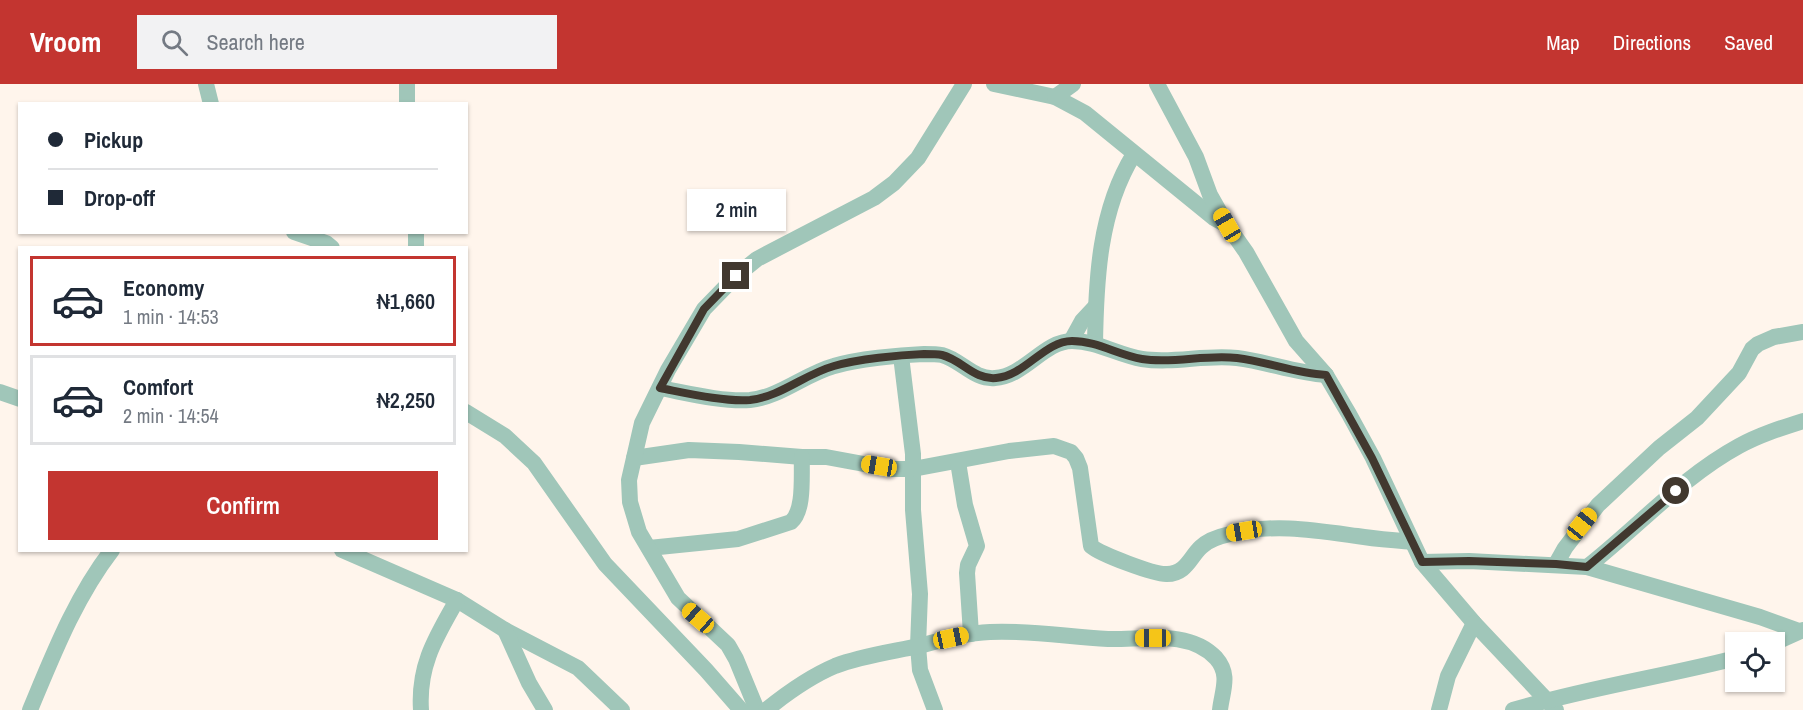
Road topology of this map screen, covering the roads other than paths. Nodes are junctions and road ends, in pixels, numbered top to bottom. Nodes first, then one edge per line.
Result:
1 (206, 84) edge
2 (407, 84) edge
3 (964, 84) edge
4 (994, 84) edge
5 (1073, 84) edge
6 (1157, 84) edge
7 (1055, 97) junction
8 (210, 102) edge
9 (407, 102) edge
10 (1134, 154) junction
11 (1227, 225) junction
12 (300, 234) edge
13 (330, 246) edge
14 (1096, 306) junction
15 (1803, 333) edge
16 (1071, 341) junction
17 (1095, 344) junction
18 (901, 356) junction
19 (1326, 375) junction
20 (660, 388) junction
21 (0, 392) edge
22 (18, 398) edge
23 (468, 413) edge
24 (1803, 421) edge
25 (802, 457) junction
26 (634, 458) junction
27 (958, 462) junction
28 (913, 469) junction
29 (1412, 542) junction
30 (649, 549) junction
31 (110, 552) edge
32 (347, 552) edge
33 (1422, 562) junction
34 (1556, 564) junction
35 (1587, 567) junction
36 (458, 600) junction
37 (1474, 623) junction
38 (505, 630) junction
39 (1801, 630) edge
40 (971, 634) junction
41 (1785, 638) edge
42 (918, 646) junction
43 (1725, 661) edge
44 (1551, 705) edge
45 (30, 710) edge
46 (422, 710) edge
47 (545, 710) edge
48 (622, 710) edge
49 (741, 710) edge
50 (757, 710) edge
51 (766, 710) edge
52 (935, 710) edge
53 (1220, 710) edge
54 (1439, 710) edge
55 (1513, 710) edge

1 - 8 street
2 - 9 street
3 - 20 street
4 - 7 street
5 - 7 street
6 - 11 street
7 - 10 street
10 - 11 street
10 - 14 street
11 - 19 street
12 - 13 street
14 - 16 street
14 - 17 street
15 - 34 street
16 - 17 street
16 - 18 street
17 - 19 street
18 - 20 street
18 - 28 street
19 - 29 street
20 - 26 street
21 - 22 street
23 - 49 street
24 - 35 street
25 - 26 street
25 - 28 street
25 - 30 street
26 - 30 street
27 - 28 street
27 - 29 street
27 - 40 street
28 - 42 street
29 - 33 street
30 - 50 street
31 - 45 street
32 - 36 street
33 - 34 street
33 - 37 street
34 - 35 street
35 - 39 street
36 - 38 street
36 - 46 street
37 - 44 street
37 - 54 street
38 - 47 street
38 - 48 street
39 - 41 street
40 - 42 street
40 - 53 street
42 - 51 street
42 - 52 street
43 - 44 street
44 - 55 street

